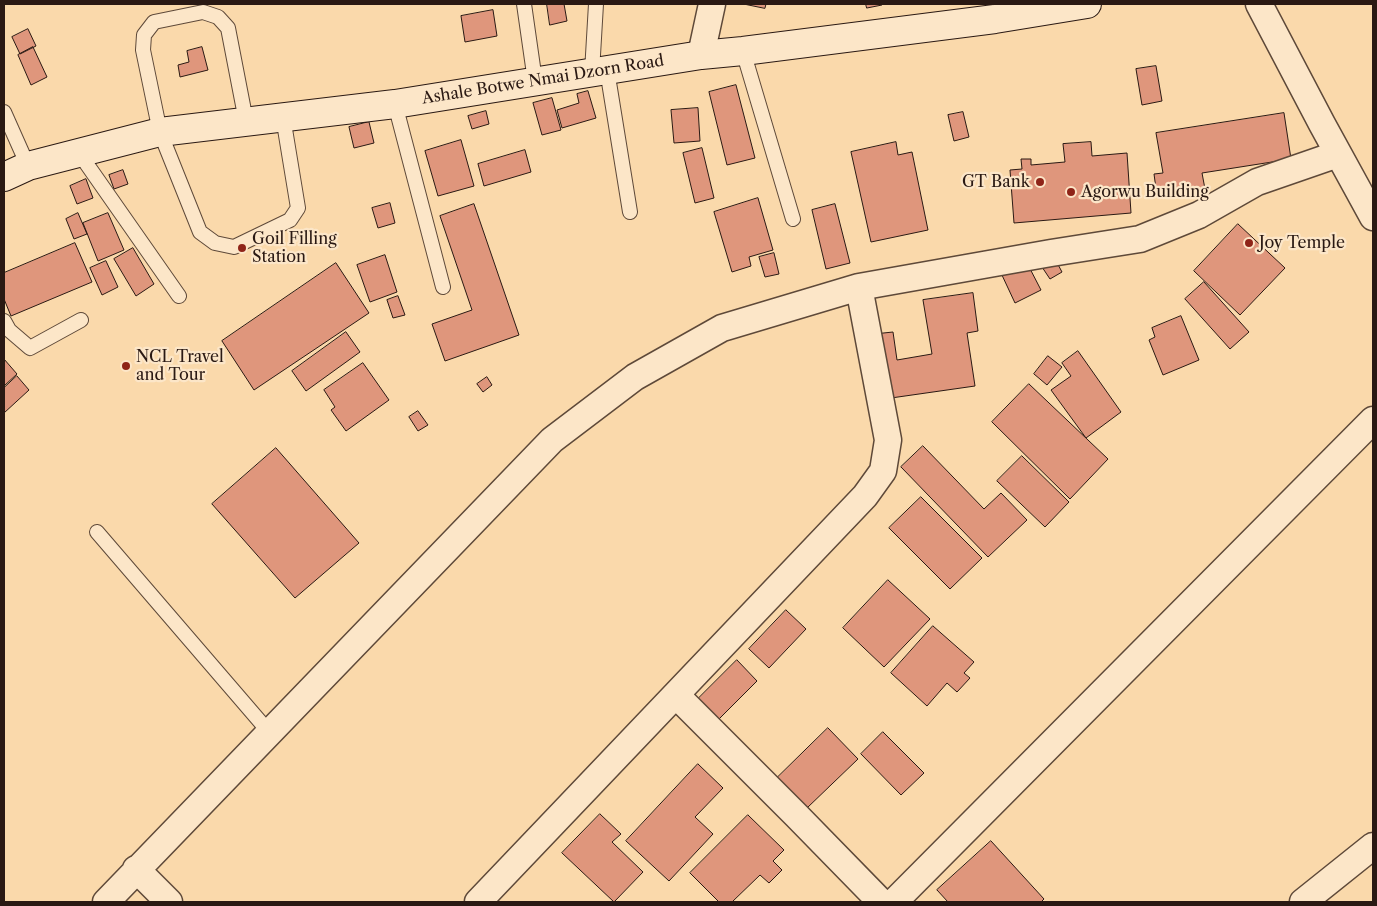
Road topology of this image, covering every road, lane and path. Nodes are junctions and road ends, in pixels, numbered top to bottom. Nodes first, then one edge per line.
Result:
1 (524, 4) edge
2 (596, 4) edge
3 (712, 4) edge
4 (1087, 4) edge
5 (1259, 4) edge
6 (993, 11) edge
7 (743, 52) junction
8 (701, 56) junction
9 (599, 71) junction
10 (535, 81) junction
11 (395, 104) junction
12 (4, 112) edge
13 (283, 117) junction
14 (246, 122) junction
15 (160, 132) junction
16 (79, 153) junction
17 (1338, 154) junction
18 (16, 172) edge
19 (630, 212) dead end
20 (1373, 217) edge
21 (793, 219) dead end
22 (443, 287) dead end
23 (859, 287) junction
24 (179, 296) dead end
25 (82, 320) dead end
26 (4, 321) edge
27 (1373, 420) edge
28 (97, 532) dead end
29 (676, 695) junction
30 (269, 732) junction
31 (1373, 846) edge
32 (136, 869) junction
33 (897, 900) edge
34 (106, 902) edge
35 (169, 902) edge
36 (478, 902) edge
37 (1304, 902) edge

1 - 10 lane
2 - 9 lane
3 - 8 street
4 - 6 main road, Ashale Botwe Nmai Dzorn Road
5 - 17 street
6 - 7 main road, Ashale Botwe Nmai Dzorn Road
7 - 8 main road, Ashale Botwe Nmai Dzorn Road
7 - 21 lane
8 - 9 main road, Ashale Botwe Nmai Dzorn Road
9 - 10 main road, Ashale Botwe Nmai Dzorn Road
9 - 19 lane
10 - 11 main road, Ashale Botwe Nmai Dzorn Road
11 - 13 main road, Ashale Botwe Nmai Dzorn Road
11 - 22 lane
12 - 18 lane
13 - 14 main road, Ashale Botwe Nmai Dzorn Road
13 - 15 lane
14 - 15 main road, Ashale Botwe Nmai Dzorn Road
14 - 15 lane
15 - 16 main road, Ashale Botwe Nmai Dzorn Road
16 - 18 main road, Ashale Botwe Nmai Dzorn Road
16 - 24 lane
17 - 20 street
17 - 23 street
23 - 29 street
23 - 30 street
25 - 26 lane
27 - 33 street
28 - 30 lane
29 - 33 street
29 - 36 street
30 - 32 street
31 - 37 street
32 - 34 street
32 - 35 street

